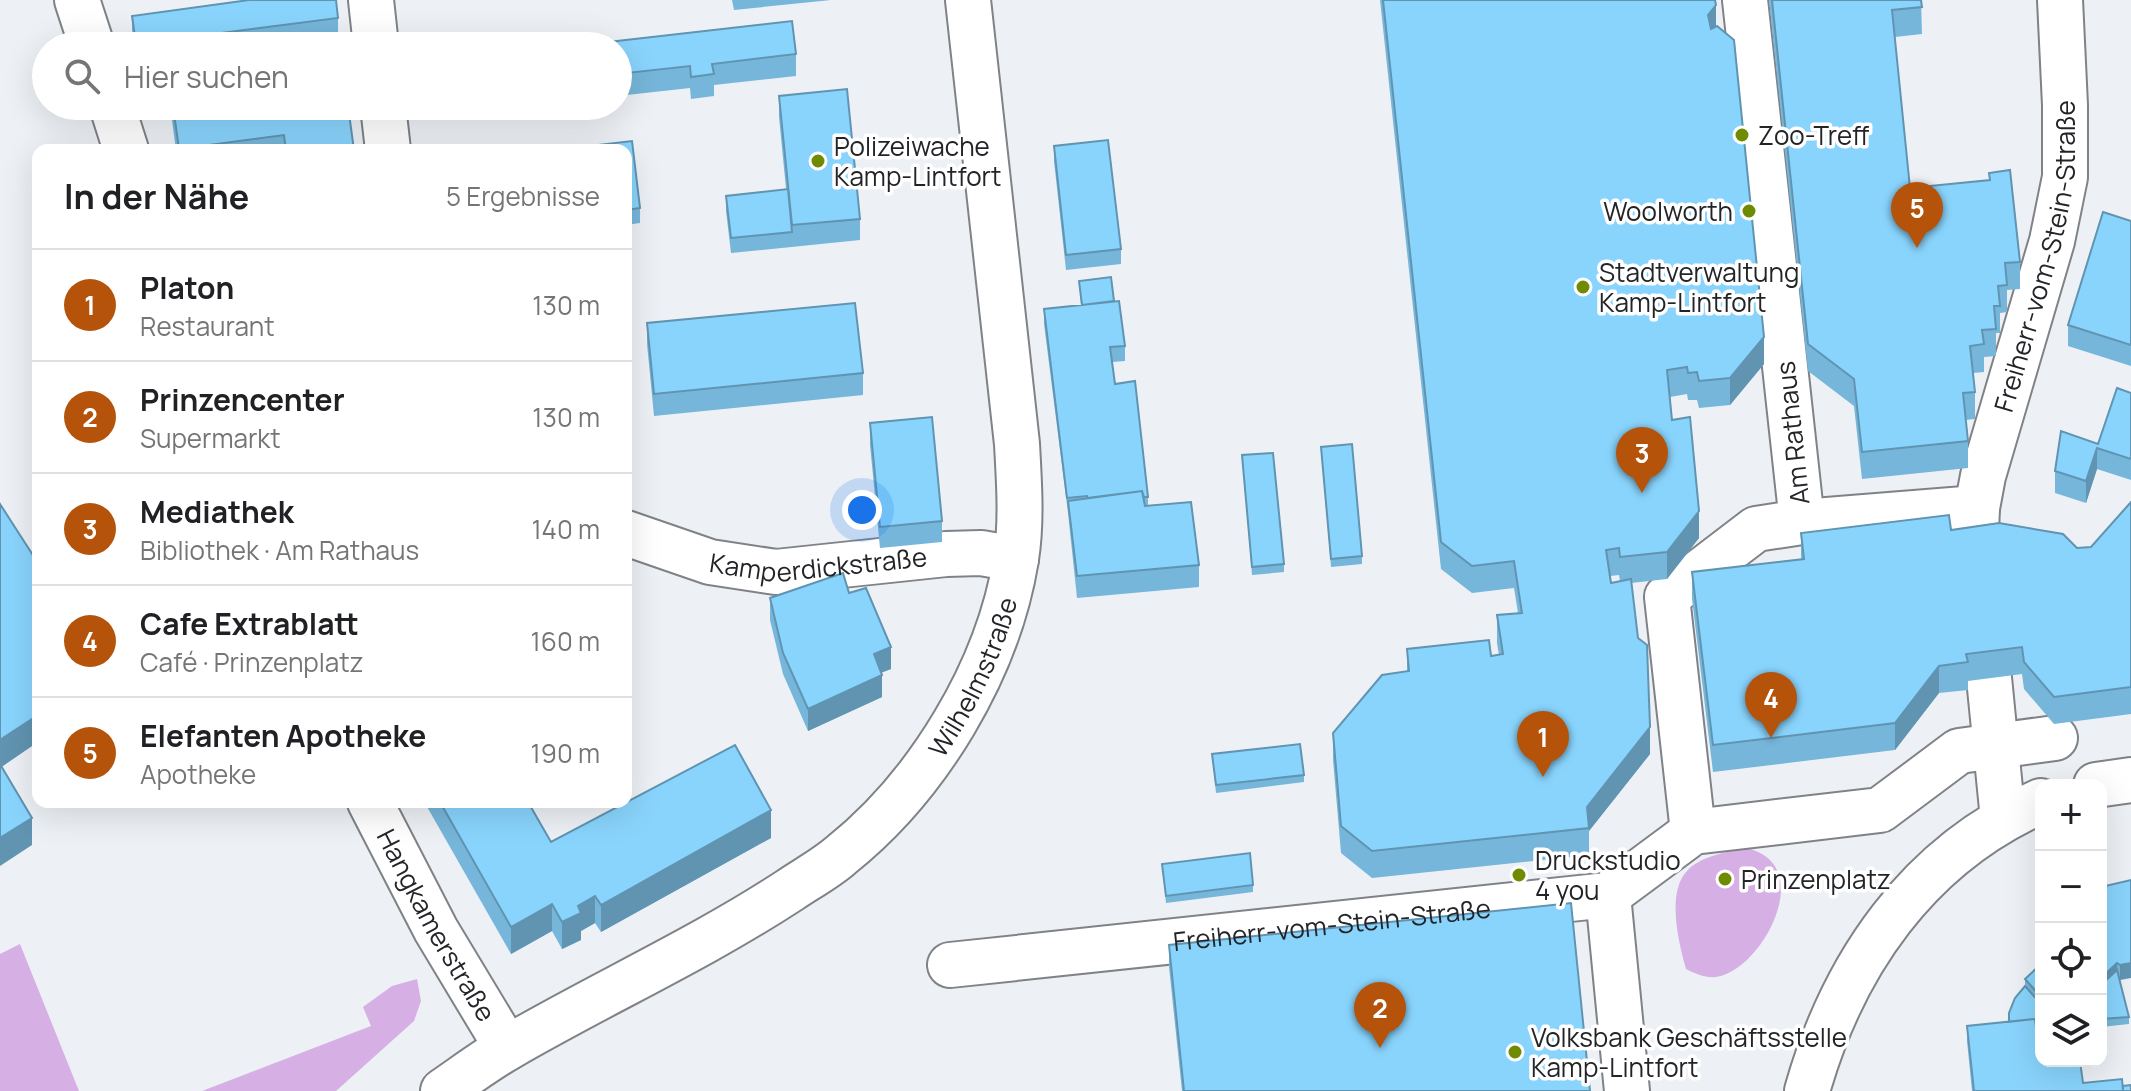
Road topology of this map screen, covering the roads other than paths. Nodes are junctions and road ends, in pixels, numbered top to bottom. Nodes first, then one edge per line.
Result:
1 (77, 0) edge
2 (371, 0) edge
3 (968, 0) edge
4 (1745, 0) edge
5 (2060, 0) edge
6 (87, 32) edge
7 (374, 32) edge
8 (116, 120) edge
9 (385, 120) edge
10 (124, 144) edge
11 (387, 144) edge
12 (1977, 508) junction
13 (1802, 522) junction
14 (632, 535) edge
15 (1975, 554) edge
16 (1016, 559) junction
17 (1989, 678) edge
18 (2055, 738) dead end
19 (1997, 745) junction
20 (2131, 780) edge
21 (2107, 783) edge
22 (2131, 803) edge
23 (2107, 805) edge
24 (373, 808) edge
25 (2020, 824) edge
26 (1693, 832) junction
27 (1608, 895) junction
28 (950, 965) dead end
29 (507, 1048) junction
30 (443, 1091) edge
31 (1627, 1091) edge
32 (1807, 1091) edge
33 (1830, 1091) edge

1 - 6 street
2 - 7 street
3 - 16 street, Wilhelmstraße
4 - 13 street, Am Rathaus
5 - 12 street, Freiherr-vom-Stein-Straße
8 - 10 street
9 - 11 street
12 - 13 street
12 - 15 street, Freiherr-vom-Stein-Straße
13 - 26 street, Am Rathaus
14 - 16 street, Kamperdickstraße
16 - 29 street, Wilhelmstraße
17 - 19 street
18 - 19 street
19 - 25 street
19 - 26 street
20 - 21 street
22 - 23 street
24 - 29 street, Hangkamerstraße
25 - 32 street
25 - 33 street
26 - 27 street
27 - 28 street, Freiherr-vom-Stein-Straße
27 - 31 street
29 - 30 street, Wilhelmstraße

